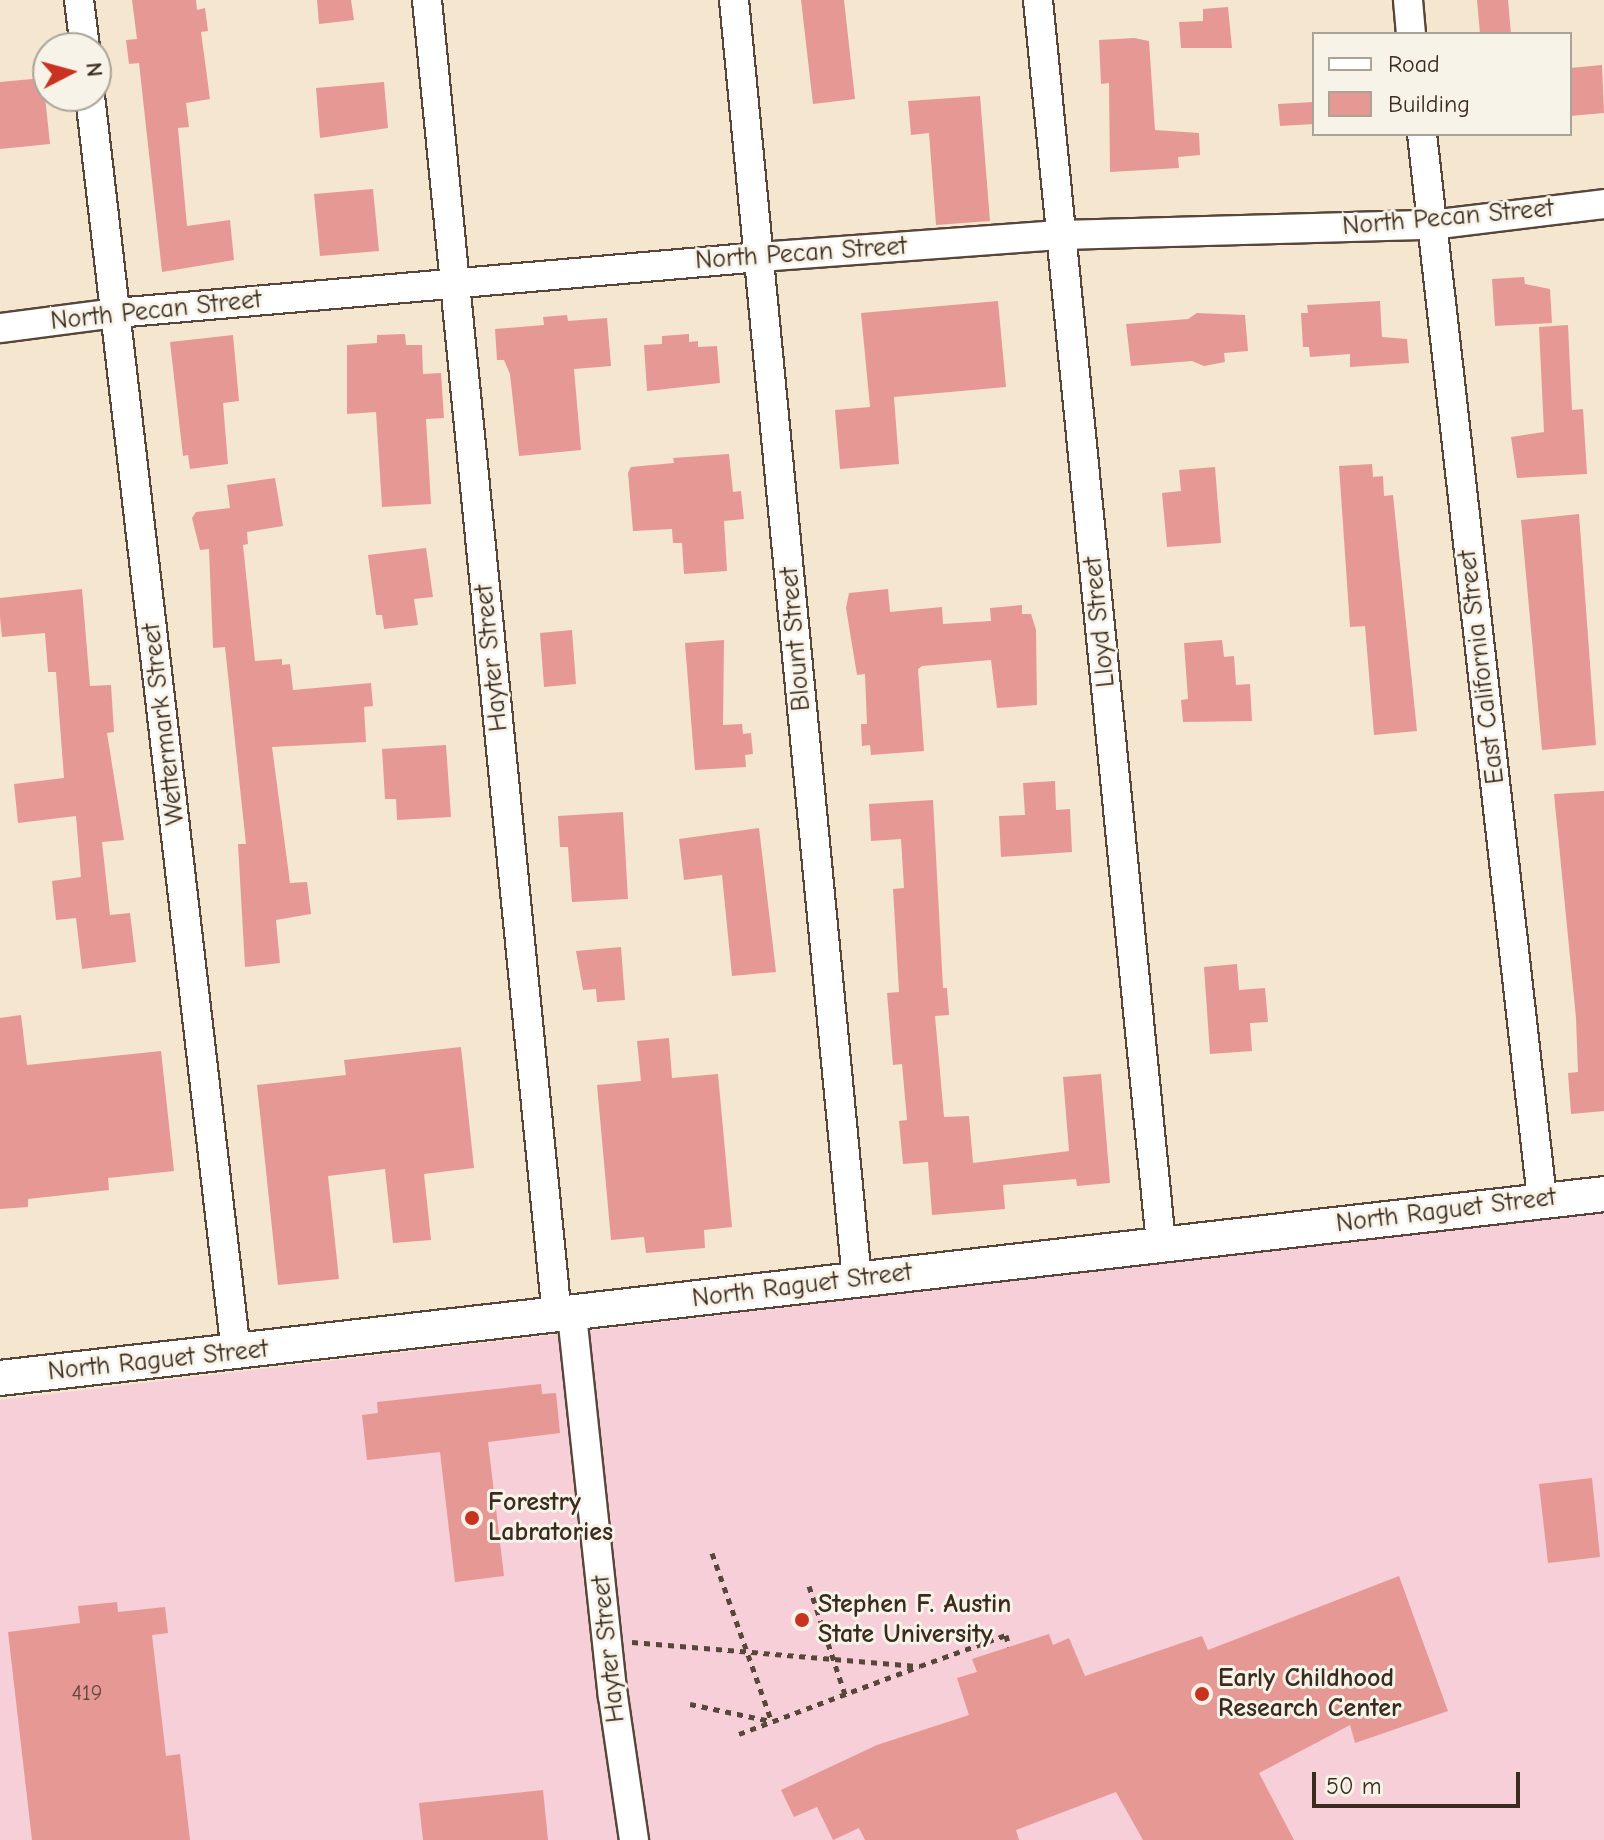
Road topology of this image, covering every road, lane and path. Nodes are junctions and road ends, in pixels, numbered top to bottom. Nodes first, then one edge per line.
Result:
1 (79, 0) edge
2 (427, 0) edge
3 (734, 0) edge
4 (1038, 0) edge
5 (1408, 0) edge
6 (83, 32) edge
7 (1411, 32) edge
8 (92, 112) edge
9 (1422, 136) edge
10 (1604, 204) edge
11 (1431, 225) junction
12 (1062, 235) junction
13 (760, 257) junction
14 (454, 281) junction
15 (116, 313) junction
16 (0, 328) edge
17 (1604, 1194) edge
18 (1542, 1199) junction
19 (1161, 1244) junction
20 (857, 1279) junction
21 (565, 1316) junction
22 (236, 1353) junction
23 (0, 1378) edge
24 (712, 1553) dead end
25 (809, 1586) dead end
26 (607, 1640) junction
27 (1009, 1647) dead end
28 (746, 1652) junction
29 (834, 1661) junction
30 (920, 1666) junction
31 (845, 1694) junction
32 (690, 1704) dead end
33 (772, 1722) junction
34 (739, 1734) dead end
35 (634, 1840) edge

1 - 6 street
2 - 14 street, Hayter Street
3 - 13 street, Blount Street
4 - 12 street, Lloyd Street
5 - 7 street
8 - 15 street, Wettermark Street
9 - 11 street, East California Street
10 - 11 street, North Pecan Street
11 - 12 street, North Pecan Street
11 - 18 street, East California Street
12 - 13 street, North Pecan Street
12 - 19 street, Lloyd Street
13 - 14 street, North Pecan Street
13 - 20 street, Blount Street
14 - 15 street, North Pecan Street
14 - 21 street, Hayter Street
15 - 16 street, North Pecan Street
15 - 22 street, Wettermark Street
17 - 18 street, North Raguet Street
18 - 19 street, North Raguet Street
19 - 20 street, North Raguet Street
20 - 21 street, North Raguet Street
21 - 22 street, North Raguet Street
21 - 26 street, Hayter Street
22 - 23 street, North Raguet Street
24 - 28 path
25 - 29 path
26 - 28 path
26 - 35 street, Hayter Street
27 - 30 path
28 - 29 path
28 - 33 path
29 - 30 path
29 - 31 path
30 - 31 path
31 - 33 path
32 - 33 path
33 - 34 path

